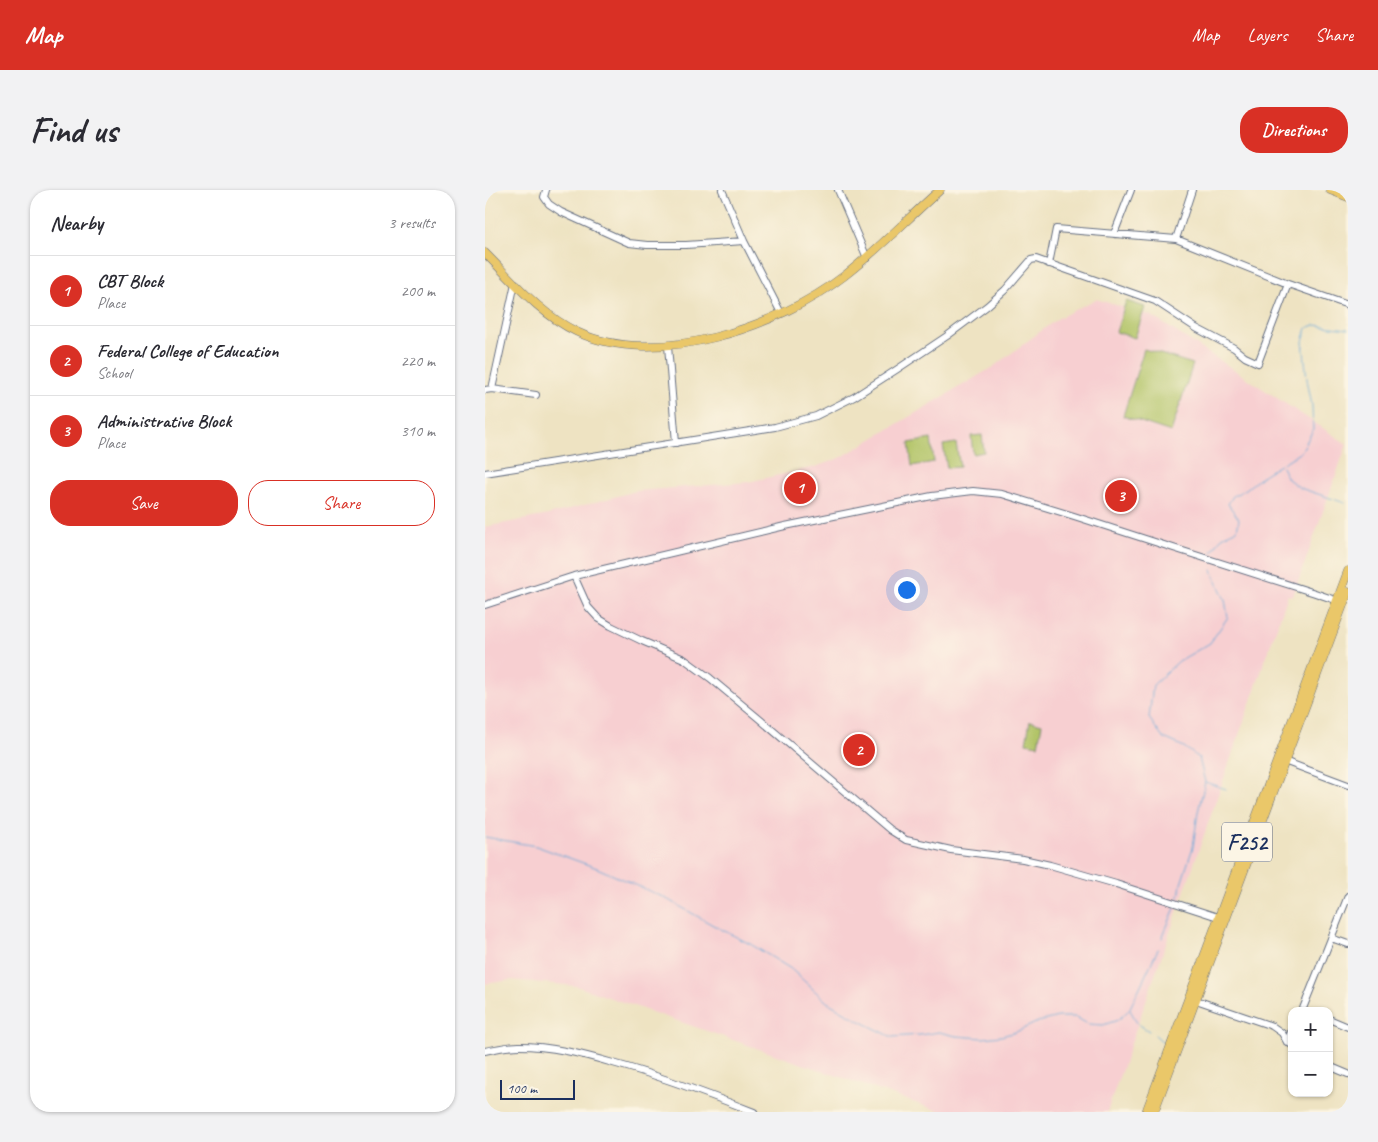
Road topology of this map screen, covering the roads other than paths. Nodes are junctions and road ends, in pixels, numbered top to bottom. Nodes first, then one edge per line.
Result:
1 (546, 190) edge
2 (722, 190) edge
3 (838, 190) edge
4 (940, 190) edge
5 (1131, 190) edge
6 (1192, 190) edge
7 (1330, 190) edge
8 (1348, 197) edge
9 (1114, 234) junction
10 (1175, 239) junction
11 (745, 241) junction
12 (485, 253) edge
13 (867, 258) junction
14 (1049, 264) junction
15 (515, 283) junction
16 (1289, 284) junction
17 (1348, 304) edge
18 (781, 313) junction
19 (668, 346) junction
20 (488, 390) edge
21 (536, 395) dead end
22 (676, 443) junction
23 (485, 474) edge
24 (1348, 572) edge
25 (574, 576) junction
26 (1348, 592) edge
27 (1340, 602) junction
28 (485, 605) edge
29 (1284, 761) junction
30 (1348, 785) edge
31 (1348, 896) edge
32 (1218, 917) junction
33 (1331, 938) junction
34 (1348, 944) edge
35 (1192, 998) junction
36 (1306, 1007) edge
37 (1333, 1021) edge
38 (1348, 1027) edge
39 (1288, 1042) edge
40 (485, 1051) edge
41 (1333, 1068) edge
42 (1348, 1074) edge
43 (754, 1112) edge
44 (1145, 1112) edge
45 (1154, 1112) edge

1 - 11 street
2 - 11 street
3 - 13 street
4 - 13 main road
5 - 9 street
6 - 10 street
7 - 8 main road
9 - 10 street
9 - 14 street
10 - 16 street
11 - 18 street
12 - 15 main road
13 - 18 main road
14 - 16 street
14 - 22 street
15 - 19 main road
15 - 20 street
16 - 17 street
18 - 19 main road
19 - 22 street
20 - 21 street
22 - 23 street
24 - 27 main road, F252
25 - 27 street
25 - 28 street
25 - 32 street
26 - 27 main road, F252
27 - 29 main road, F252
27 - 32 main road, F252
29 - 30 street
29 - 35 main road, F252
31 - 33 street
32 - 35 main road, F252
33 - 34 street
33 - 36 street
35 - 39 street
35 - 44 main road, F252
35 - 45 main road, F252
37 - 38 street
40 - 43 street
41 - 42 street

